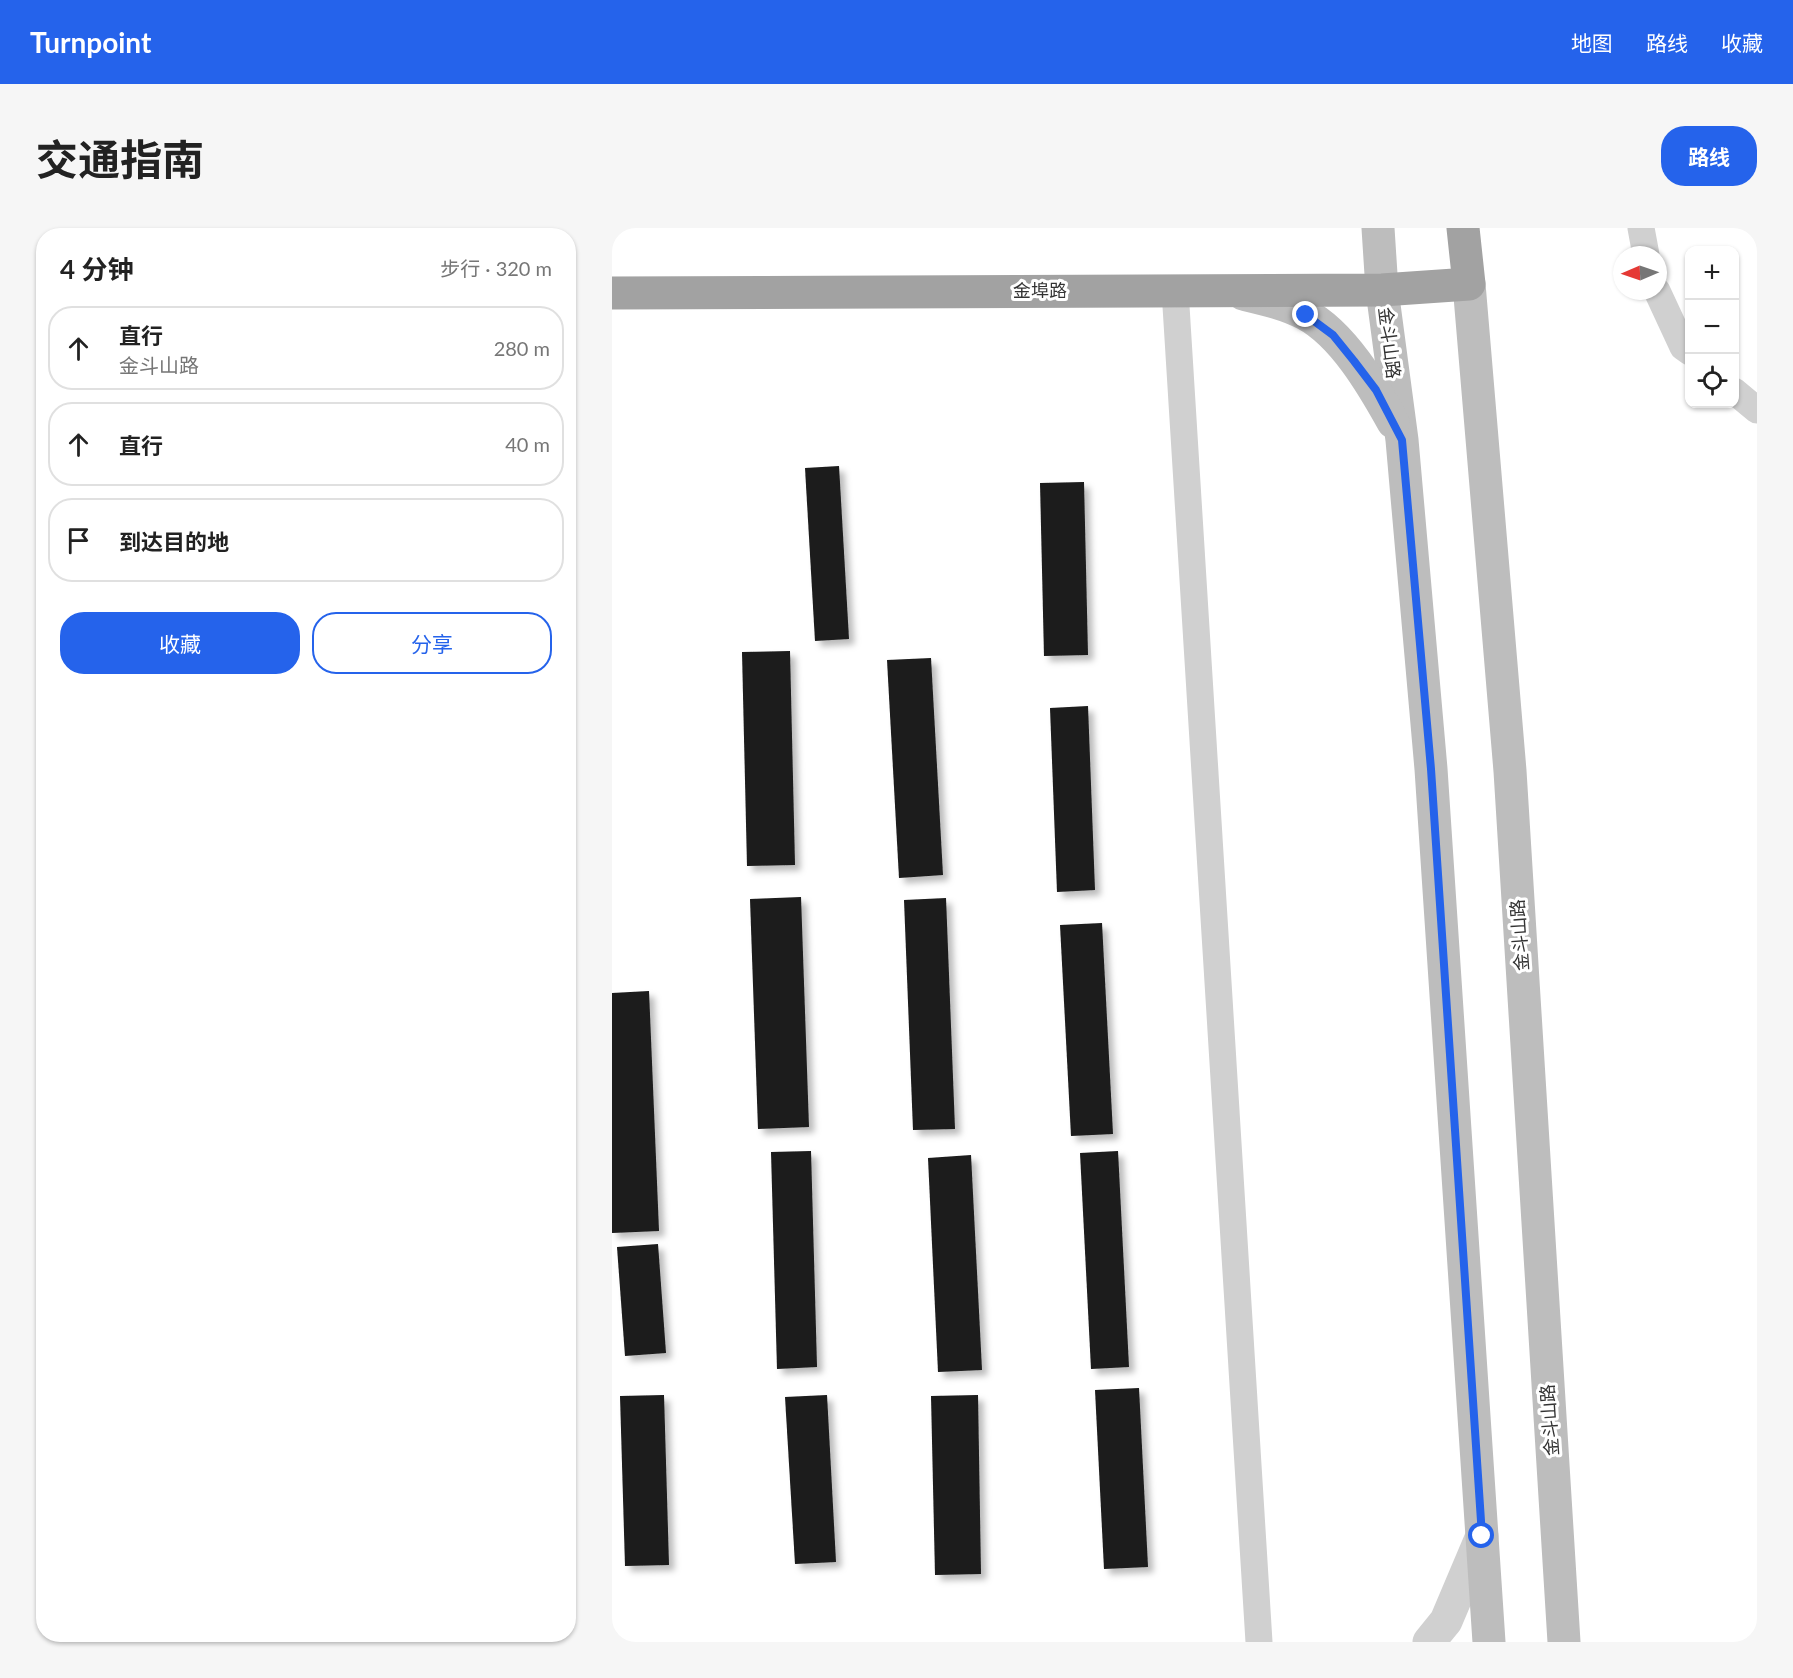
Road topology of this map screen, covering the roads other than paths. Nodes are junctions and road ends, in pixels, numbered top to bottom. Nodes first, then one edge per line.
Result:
1 (1378, 228) edge
2 (1462, 228) edge
3 (1641, 228) edge
4 (1644, 246) edge
5 (1469, 284) junction
6 (1175, 290) junction
7 (1230, 290) junction
8 (1382, 290) junction
9 (612, 293) edge
10 (1661, 300) edge
11 (1685, 349) edge
12 (1739, 395) edge
13 (1757, 410) edge
14 (1402, 440) junction
15 (1482, 1536) junction
16 (1259, 1642) edge
17 (1428, 1642) edge
18 (1490, 1642) edge
19 (1564, 1642) edge

1 - 8 main road, 金斗山路
2 - 5 highway, 金斗山路
3 - 4 street
5 - 8 highway, 金埠路
5 - 19 main road, 金斗山路
6 - 7 highway, 金埠路
6 - 9 highway, 金埠路
6 - 16 street
7 - 8 highway, 金埠路
7 - 14 main road
8 - 14 main road, 金斗山路
10 - 11 street
12 - 13 street
14 - 15 main road, 金斗山路
15 - 17 street
15 - 18 main road, 金斗山路

